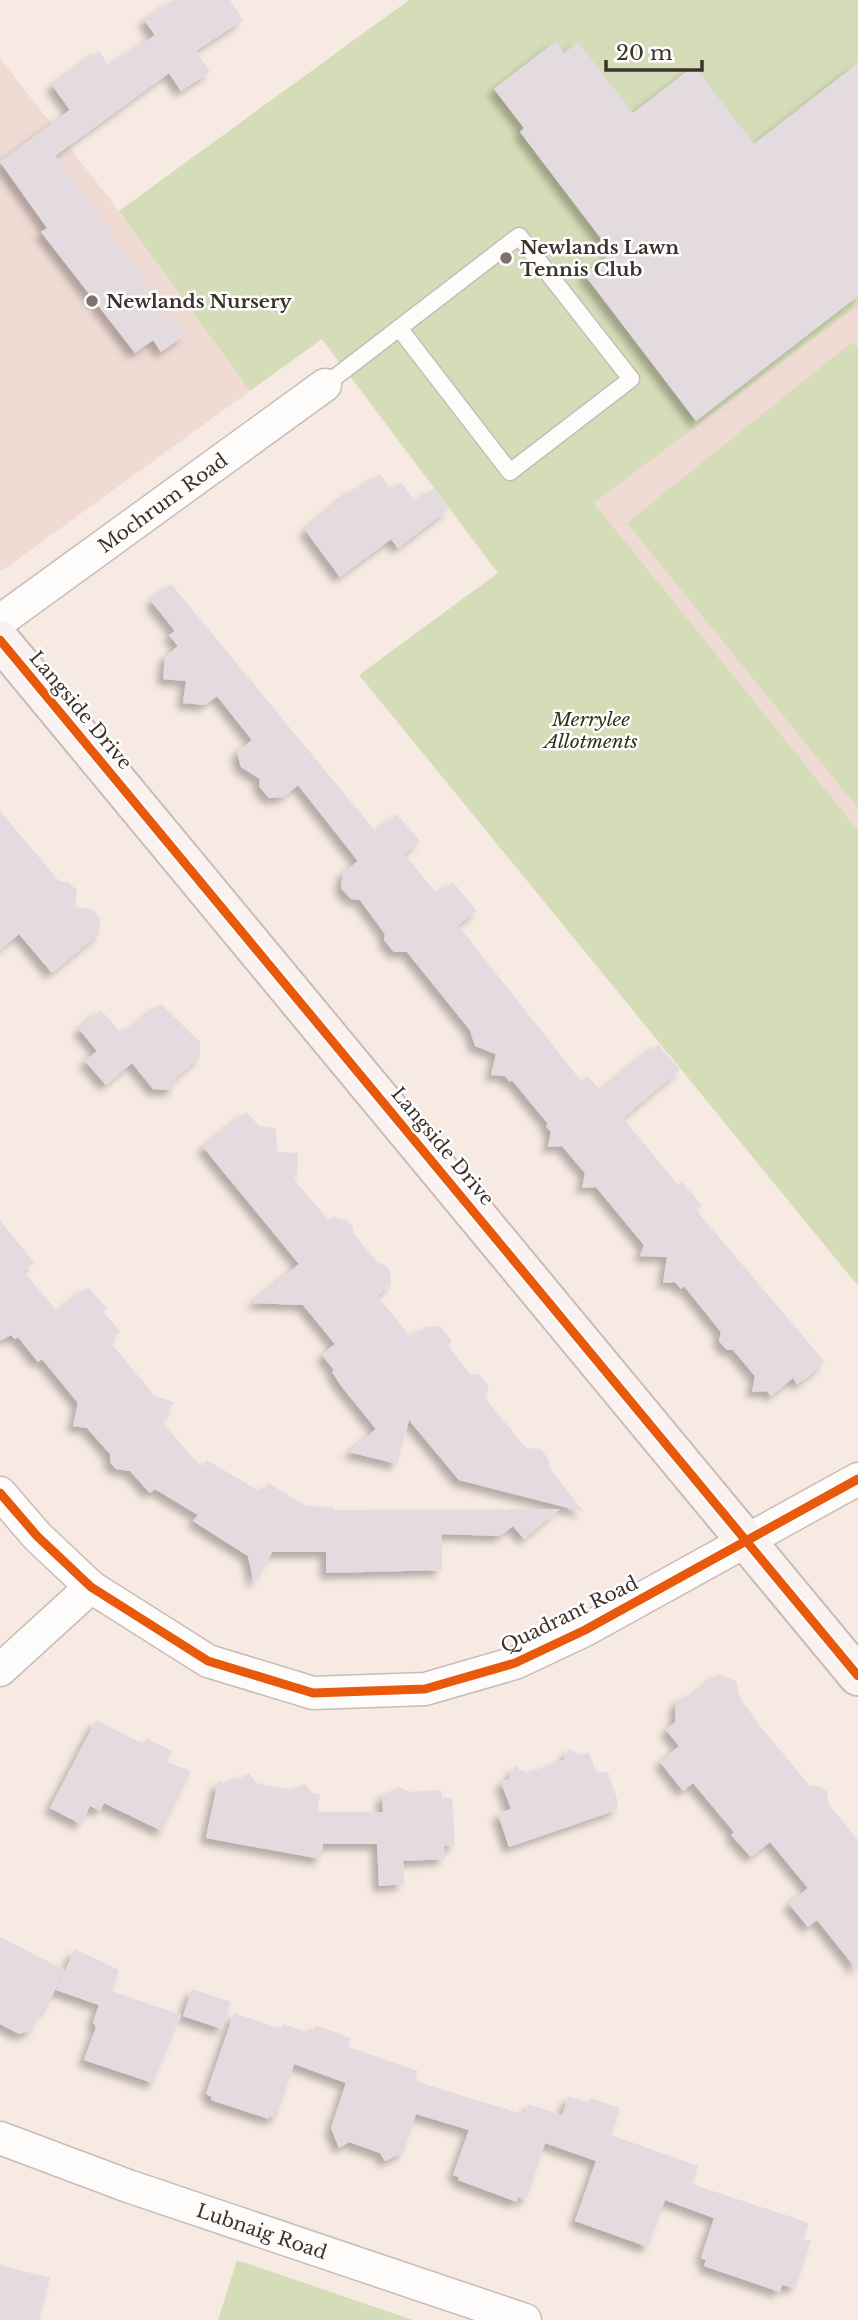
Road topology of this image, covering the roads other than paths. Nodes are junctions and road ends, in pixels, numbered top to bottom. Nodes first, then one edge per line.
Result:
1 (399, 328) junction
2 (325, 385) joint
3 (0, 621) edge
4 (0, 640) edge
5 (858, 1479) edge
6 (0, 1493) edge
7 (748, 1542) junction
8 (91, 1587) junction
9 (0, 1670) edge
10 (858, 1676) edge
11 (0, 2138) edge
12 (524, 2320) edge

1 - 1 lane
1 - 2 lane
2 - 3 street, Mochrum Road
4 - 7 street, Langside Drive
5 - 7 street, Quadrant Road
6 - 8 street, Quadrant Road
7 - 8 street, Quadrant Road
7 - 10 street, Langside Drive
8 - 9 street
11 - 12 street, Lubnaig Road

